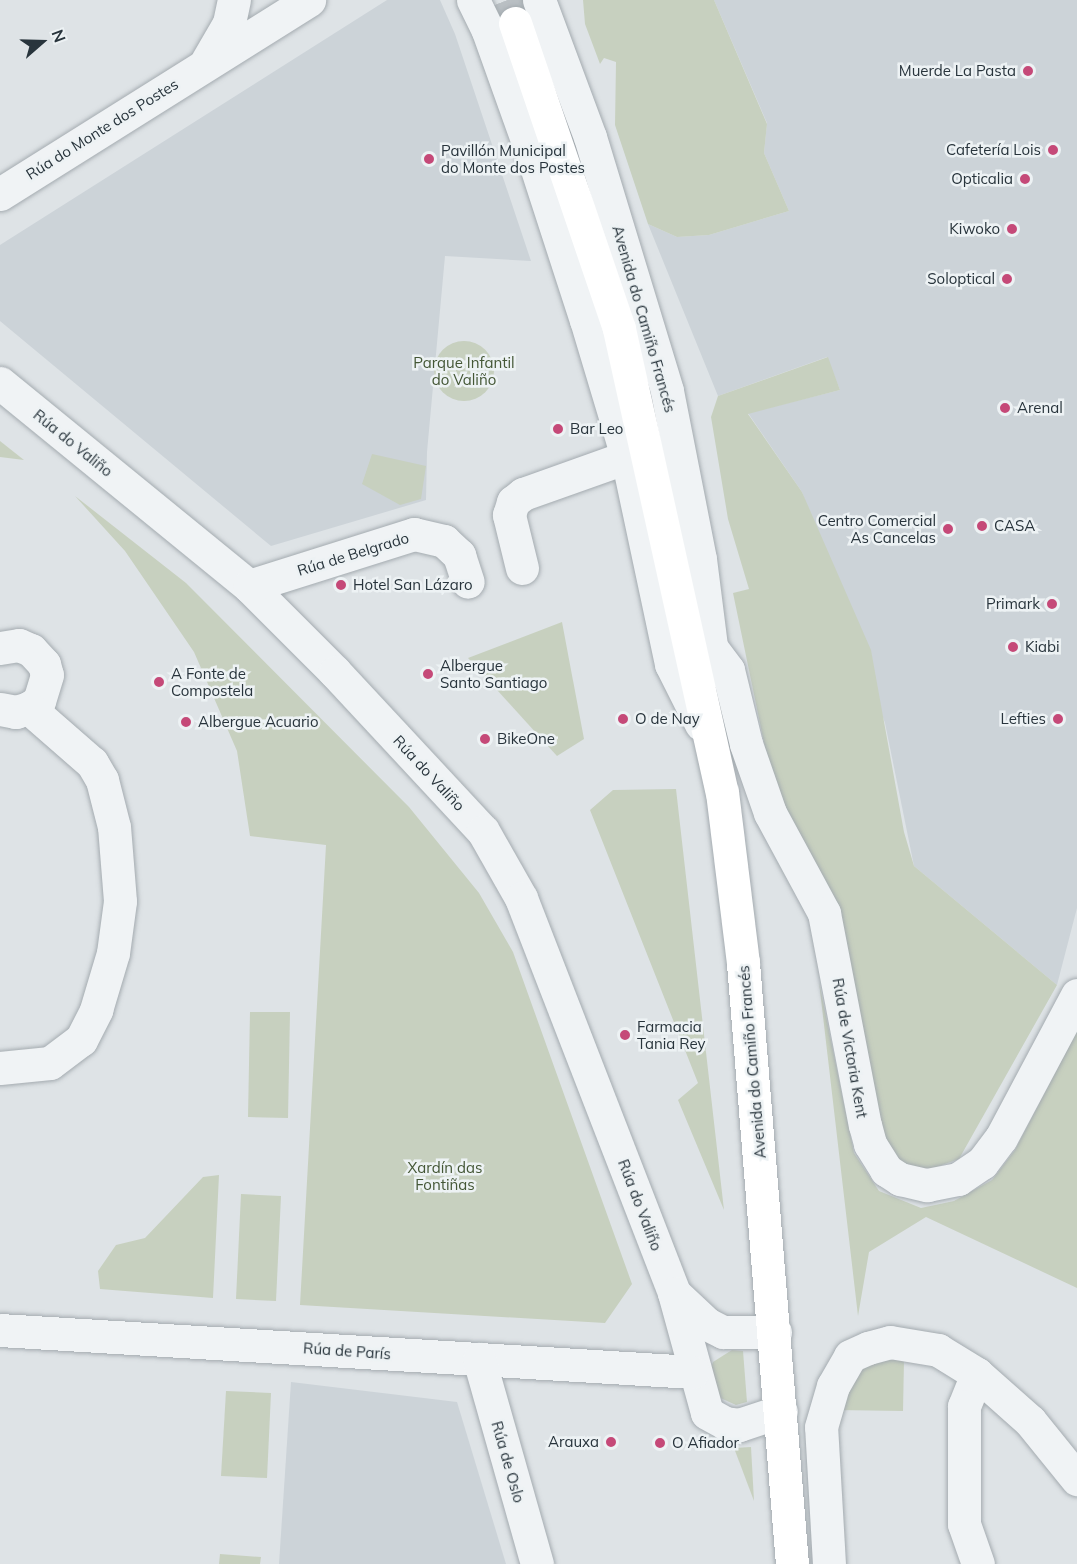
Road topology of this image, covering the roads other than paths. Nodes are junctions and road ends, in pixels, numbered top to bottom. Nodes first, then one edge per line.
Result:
1 (234, 0) edge
2 (309, 0) edge
3 (473, 0) edge
4 (539, 0) tunnel mouth
5 (274, 6) edge
6 (515, 23) tunnel mouth
7 (205, 65) junction
8 (0, 194) edge
9 (0, 383) edge
10 (627, 457) junction
11 (522, 568) dead end
12 (468, 582) dead end
13 (249, 586) junction
14 (0, 648) edge
15 (713, 650) junction
16 (15, 709) edge
17 (710, 742) junction
18 (722, 792) junction
19 (1077, 995) edge
20 (0, 1068) edge
21 (674, 1293) junction
22 (0, 1330) edge
23 (723, 1332) junction
24 (775, 1332) junction
25 (479, 1359) junction
26 (693, 1372) junction
27 (976, 1374) junction
28 (781, 1411) junction
29 (1077, 1479) edge
30 (537, 1564) edge
31 (792, 1564) edge
32 (828, 1564) edge
33 (978, 1564) edge

1 - 7 street, Rúa do Monte dos Postes
2 - 5 street, Rúa do Monte dos Postes
3 - 10 street, Avenida do Camiño Francés
4 - 15 street, Avenida do Camiño Francés
5 - 7 street, Rúa do Monte dos Postes
6 - 17 main road, Avenida do Camiño Francés
7 - 8 street, Rúa do Monte dos Postes
9 - 13 street, Rúa do Valiño
10 - 11 street
10 - 17 street, Avenida do Camiño Francés
12 - 13 street, Rúa de Belgrado
13 - 21 street, Rúa do Valiño
14 - 16 street
15 - 18 street, Avenida do Camiño Francés
15 - 19 street, Rúa de Victoria Kent
16 - 20 street
17 - 18 main road, Avenida do Camiño Francés
18 - 24 main road, Avenida do Camiño Francés
21 - 23 street, Rúa do Valiño
21 - 26 street, Rúa do Valiño
22 - 25 street, Rúa de París
23 - 24 street
23 - 26 street
24 - 28 main road
25 - 26 street, Rúa de París
25 - 30 street, Rúa de Oslo
26 - 28 street, Rúa do Valiño
27 - 29 street
27 - 32 street
27 - 33 street
28 - 31 main road

